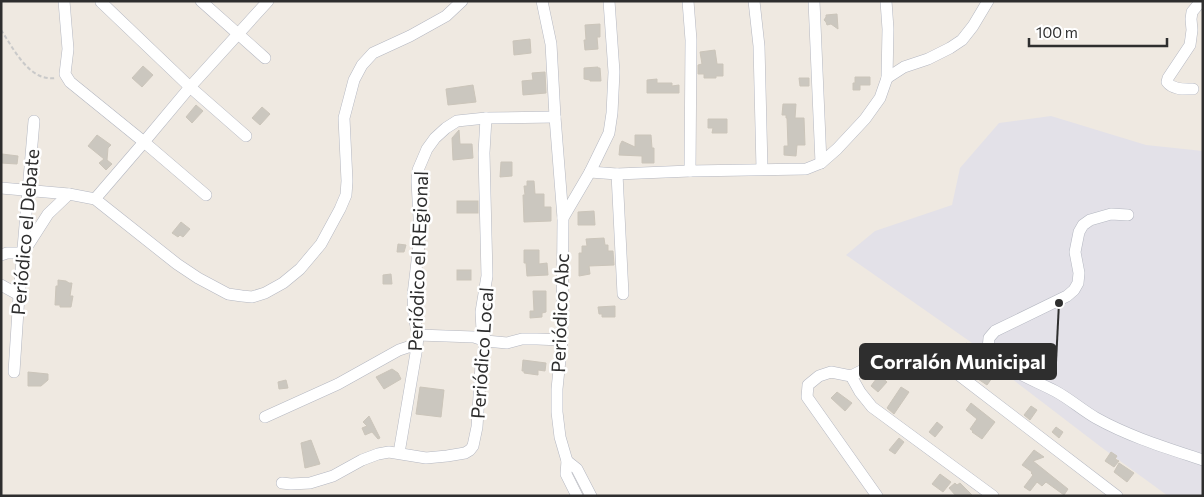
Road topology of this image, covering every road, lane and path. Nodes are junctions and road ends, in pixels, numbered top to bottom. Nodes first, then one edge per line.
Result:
1 (64, 1) edge
2 (201, 1) edge
3 (462, 1) edge
4 (542, 1) edge
5 (609, 1) edge
6 (688, 1) edge
7 (754, 1) edge
8 (814, 1) edge
9 (886, 1) edge
10 (988, 1) edge
11 (1201, 1) edge
12 (101, 2) edge
13 (265, 3) edge
14 (1, 30) edge
15 (238, 34) junction
16 (265, 58) dead end
17 (65, 74) junction
18 (887, 78) junction
19 (190, 87) junction
20 (1193, 89) dead end
21 (555, 117) junction
22 (486, 118) junction
23 (34, 121) dead end
24 (246, 136) dead end
25 (144, 142) junction
26 (821, 163) junction
27 (762, 169) junction
28 (690, 171) junction
29 (590, 172) junction
30 (617, 174) junction
31 (1, 188) edge
32 (28, 189) junction
33 (69, 194) junction
34 (206, 195) dead end
35 (95, 199) junction
36 (1128, 215) dead end
37 (563, 218) junction
38 (23, 253) junction
39 (1, 255) edge
40 (1, 285) edge
41 (623, 294) dead end
42 (19, 295) junction
43 (418, 335) junction
44 (562, 340) junction
45 (486, 341) junction
46 (417, 347) junction
47 (14, 372) dead end
48 (851, 376) junction
49 (264, 417) dead end
50 (399, 453) junction
51 (1203, 460) edge
52 (567, 461) junction
53 (282, 483) dead end
54 (577, 496) edge
55 (591, 496) edge
56 (877, 496) edge
57 (993, 496) edge
58 (1117, 496) edge

1 - 17 street
2 - 15 street
3 - 35 street
4 - 21 street
5 - 29 street, Periódico Abc
6 - 28 street
7 - 27 street
8 - 26 street
9 - 18 street
10 - 18 street
11 - 20 street
12 - 19 street
13 - 15 street
14 - 17 path
15 - 16 street
15 - 19 street
17 - 25 street
18 - 26 street
19 - 24 street
19 - 25 street
21 - 22 street, Periódico el REgional
21 - 37 street
22 - 43 street, Periódico el REgional
22 - 45 street, Periódico Local
23 - 32 street, Periódico el Debate
25 - 34 street
25 - 35 street
26 - 27 street
27 - 28 street
28 - 30 street
29 - 30 street
29 - 37 street, Periódico Abc
30 - 41 street
31 - 32 street
32 - 33 street
32 - 38 street, Periódico el Debate
33 - 35 street
33 - 38 street
36 - 51 street
37 - 44 street, Periódico Abc
38 - 39 street
38 - 42 street, Periódico el Debate
40 - 42 street
42 - 47 street, Periódico el Debate
43 - 45 street
43 - 46 street, Periódico el REgional
44 - 45 street
44 - 52 street, Periódico Abc
45 - 50 street, Periódico Local
46 - 49 street
46 - 50 street, Periódico el REgional
48 - 56 street
48 - 57 street
48 - 58 street
50 - 53 street, Periódico Local
52 - 54 street, Periódico Abc
52 - 55 street

